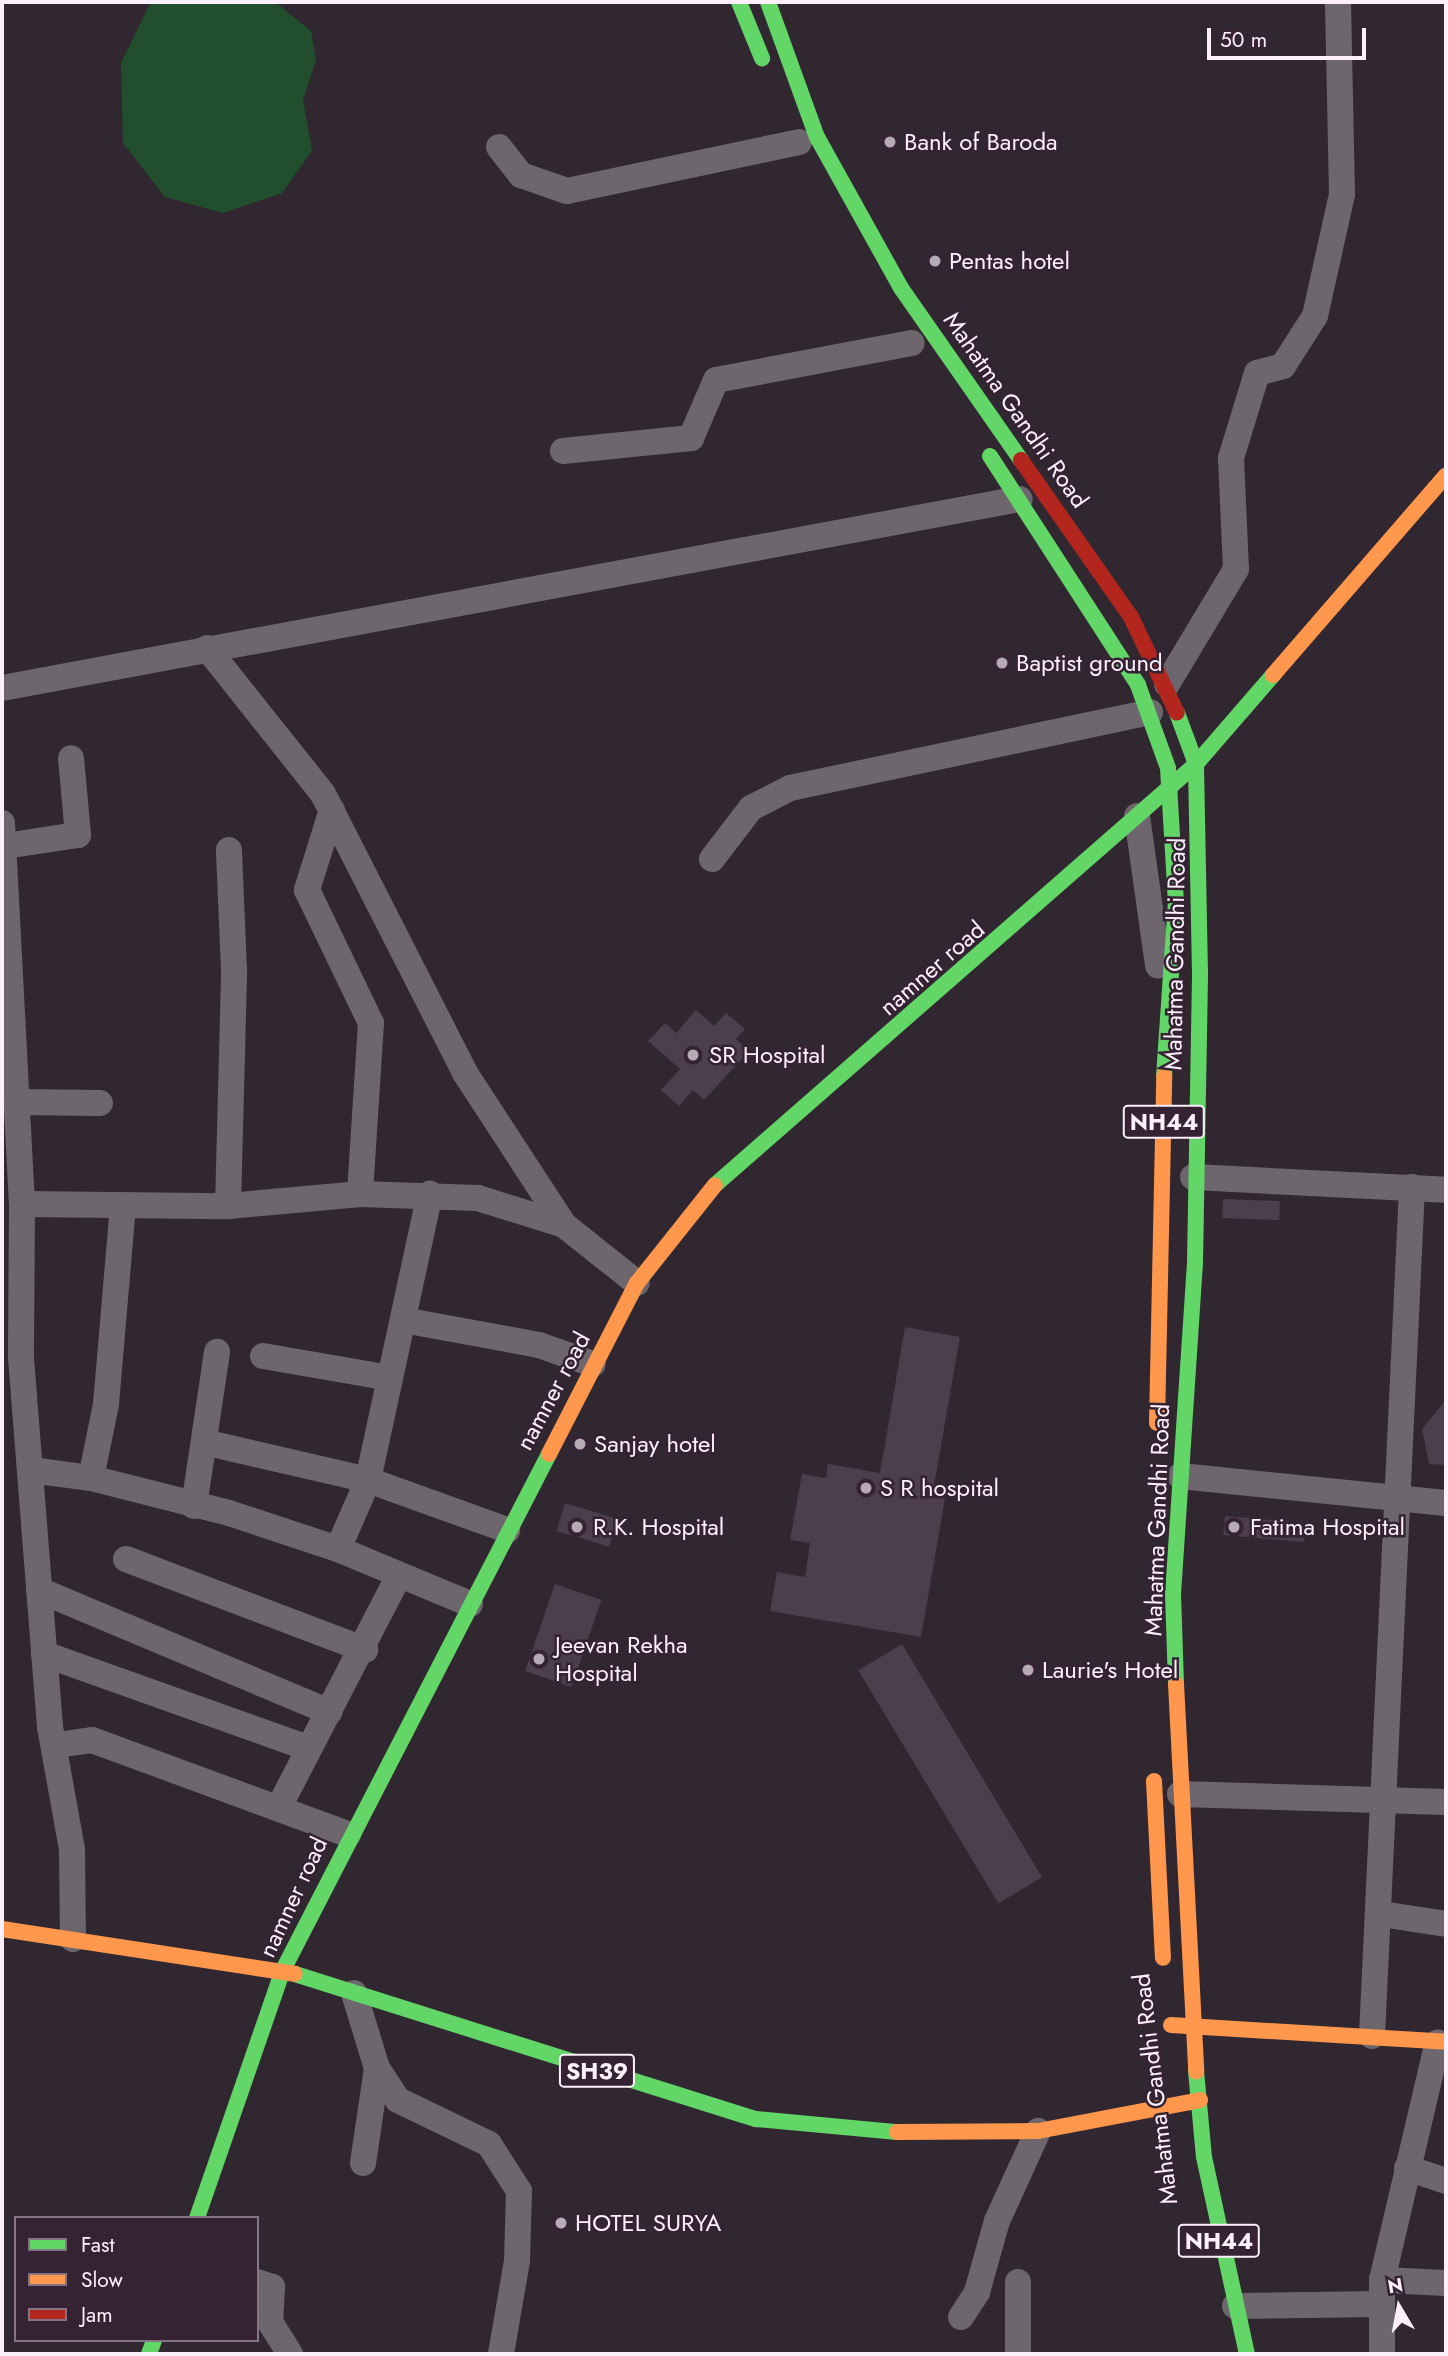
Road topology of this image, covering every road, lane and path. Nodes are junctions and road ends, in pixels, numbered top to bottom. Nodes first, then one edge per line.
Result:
1 (739, 2) edge
2 (768, 2) edge
3 (1338, 2) edge
4 (768, 72) dead end
5 (796, 136) joint
6 (499, 147) dead end
7 (811, 166) dead end
8 (897, 321) dead end
9 (915, 348) joint
10 (978, 439) dead end
11 (563, 452) dead end
12 (1446, 475) edge
13 (1020, 499) junction
14 (207, 648) junction
15 (1167, 684) junction
16 (2, 688) edge
17 (1150, 712) junction
18 (71, 758) dead end
19 (1196, 764) junction
20 (1170, 786) junction
21 (332, 810) junction
22 (1137, 816) junction
23 (229, 850) dead end
24 (4, 853) edge
25 (712, 859) dead end
26 (1165, 1018) junction
27 (8, 1027) edge
28 (17, 1102) junction
29 (100, 1103) dead end
30 (1193, 1177) junction
31 (1412, 1187) junction
32 (1446, 1189) edge
33 (360, 1194) junction
34 (429, 1194) junction
35 (22, 1204) junction
36 (122, 1206) junction
37 (228, 1206) junction
38 (564, 1225) junction
39 (637, 1283) junction
40 (403, 1320) junction
41 (217, 1352) dead end
42 (263, 1356) dead end
43 (593, 1364) junction
44 (390, 1378) junction
45 (208, 1443) junction
46 (1157, 1445) dead end
47 (30, 1470) junction
48 (1180, 1476) junction
49 (91, 1478) junction
50 (368, 1480) junction
51 (1399, 1499) junction
52 (1446, 1503) edge
53 (194, 1506) junction
54 (507, 1530) junction
55 (338, 1549) junction
56 (126, 1559) dead end
57 (398, 1577) junction
58 (1154, 1581) dead end
59 (39, 1590) junction
60 (470, 1604) junction
61 (1155, 1619) dead end
62 (365, 1650) junction
63 (44, 1654) junction
64 (329, 1712) junction
65 (57, 1745) junction
66 (308, 1748) junction
67 (1154, 1766) dead end
68 (1180, 1794) junction
69 (1388, 1798) junction
70 (1446, 1802) edge
71 (279, 1807) junction
72 (348, 1834) junction
73 (1381, 1914) junction
74 (1446, 1924) edge
75 (2, 1929) edge
76 (73, 1939) junction
77 (283, 1970) junction
78 (1165, 1976) dead end
79 (354, 1993) junction
80 (1168, 2001) dead end
81 (1195, 2023) junction
82 (1171, 2025) junction
83 (1372, 2036) junction
84 (1442, 2042) edge
85 (1174, 2050) dead end
86 (377, 2068) junction
87 (1177, 2075) dead end
88 (1200, 2100) junction
89 (1180, 2101) junction
90 (1038, 2131) junction
91 (363, 2163) dead end
92 (1407, 2168) junction
93 (1187, 2172) dead end
94 (1446, 2181) edge
95 (198, 2216) edge
96 (1018, 2282) dead end
97 (259, 2283) edge
98 (1446, 2283) edge
99 (1381, 2292) junction
100 (1235, 2306) junction
101 (961, 2317) dead end
102 (290, 2354) edge
103 (501, 2354) edge
104 (1018, 2354) edge
105 (1247, 2354) edge
106 (1382, 2354) edge

1 - 4 main road
2 - 15 main road, Mahatma Gandhi Road / NH44
3 - 15 street
5 - 6 street
5 - 7 main road
8 - 9 main road, Mahatma Gandhi Road
9 - 11 street
10 - 13 main road, Mahatma Gandhi Road / NH44
12 - 19 main road, namner road
13 - 14 street
13 - 17 main road, Mahatma Gandhi Road / NH44
14 - 16 street
14 - 21 street
15 - 19 main road, Mahatma Gandhi Road / NH44
17 - 20 main road, Mahatma Gandhi Road / NH44
17 - 25 street
18 - 24 street
19 - 20 main road, namner road
19 - 30 main road, Mahatma Gandhi Road / NH44
20 - 22 main road, namner road
20 - 26 main road, Mahatma Gandhi Road / NH44
21 - 33 street
21 - 38 street
22 - 26 street
22 - 39 main road, namner road
23 - 37 street
24 - 27 street
26 - 46 main road, Mahatma Gandhi Road / NH44
27 - 28 street
28 - 29 street
28 - 35 street
30 - 31 street
30 - 48 main road, Mahatma Gandhi Road / NH44
31 - 32 street
31 - 51 street
33 - 34 street
33 - 37 street
34 - 38 street
34 - 40 street
35 - 36 street
35 - 47 street
36 - 37 street
36 - 49 street
38 - 39 street
39 - 43 main road, namner road
40 - 43 street
40 - 44 street
41 - 45 street
42 - 44 street
43 - 54 main road, namner road
44 - 50 street
45 - 50 street
45 - 53 street
47 - 49 street
47 - 59 street
48 - 51 street
48 - 68 main road, Mahatma Gandhi Road / NH44
49 - 53 street
50 - 54 street
50 - 55 street
51 - 52 street
51 - 69 street
53 - 55 street
54 - 60 main road, namner road
55 - 57 street
56 - 62 street
57 - 60 street
57 - 62 street
58 - 61 main road, Mahatma Gandhi Road
59 - 63 street
59 - 64 street
60 - 72 main road, namner road
62 - 64 street
63 - 65 street
63 - 66 street
64 - 66 street
65 - 71 street
65 - 76 street
66 - 71 street
67 - 78 main road, Mahatma Gandhi Road
68 - 69 street
68 - 81 main road, Mahatma Gandhi Road / NH44
69 - 70 street
69 - 73 street
71 - 72 street
72 - 77 main road, namner road
73 - 74 street
73 - 83 street
75 - 76 main road, SH39
76 - 77 main road, SH39
77 - 79 main road, SH39
77 - 95 main road, namner road
79 - 86 street
79 - 90 main road, SH39
80 - 82 main road, Mahatma Gandhi Road
81 - 82 main road
81 - 83 main road
81 - 88 main road, Mahatma Gandhi Road / NH44
82 - 85 main road, Mahatma Gandhi Road
83 - 84 main road
84 - 92 street
86 - 91 street
86 - 103 street
87 - 89 main road, Mahatma Gandhi Road
88 - 89 main road, SH39
88 - 100 main road, Mahatma Gandhi Road / NH44
89 - 90 main road, SH39
89 - 93 main road, Mahatma Gandhi Road
90 - 101 street
92 - 94 street
92 - 99 street
96 - 104 street
97 - 102 street
98 - 99 street
99 - 100 street
99 - 106 street
100 - 105 main road, Mahatma Gandhi Road / NH44

